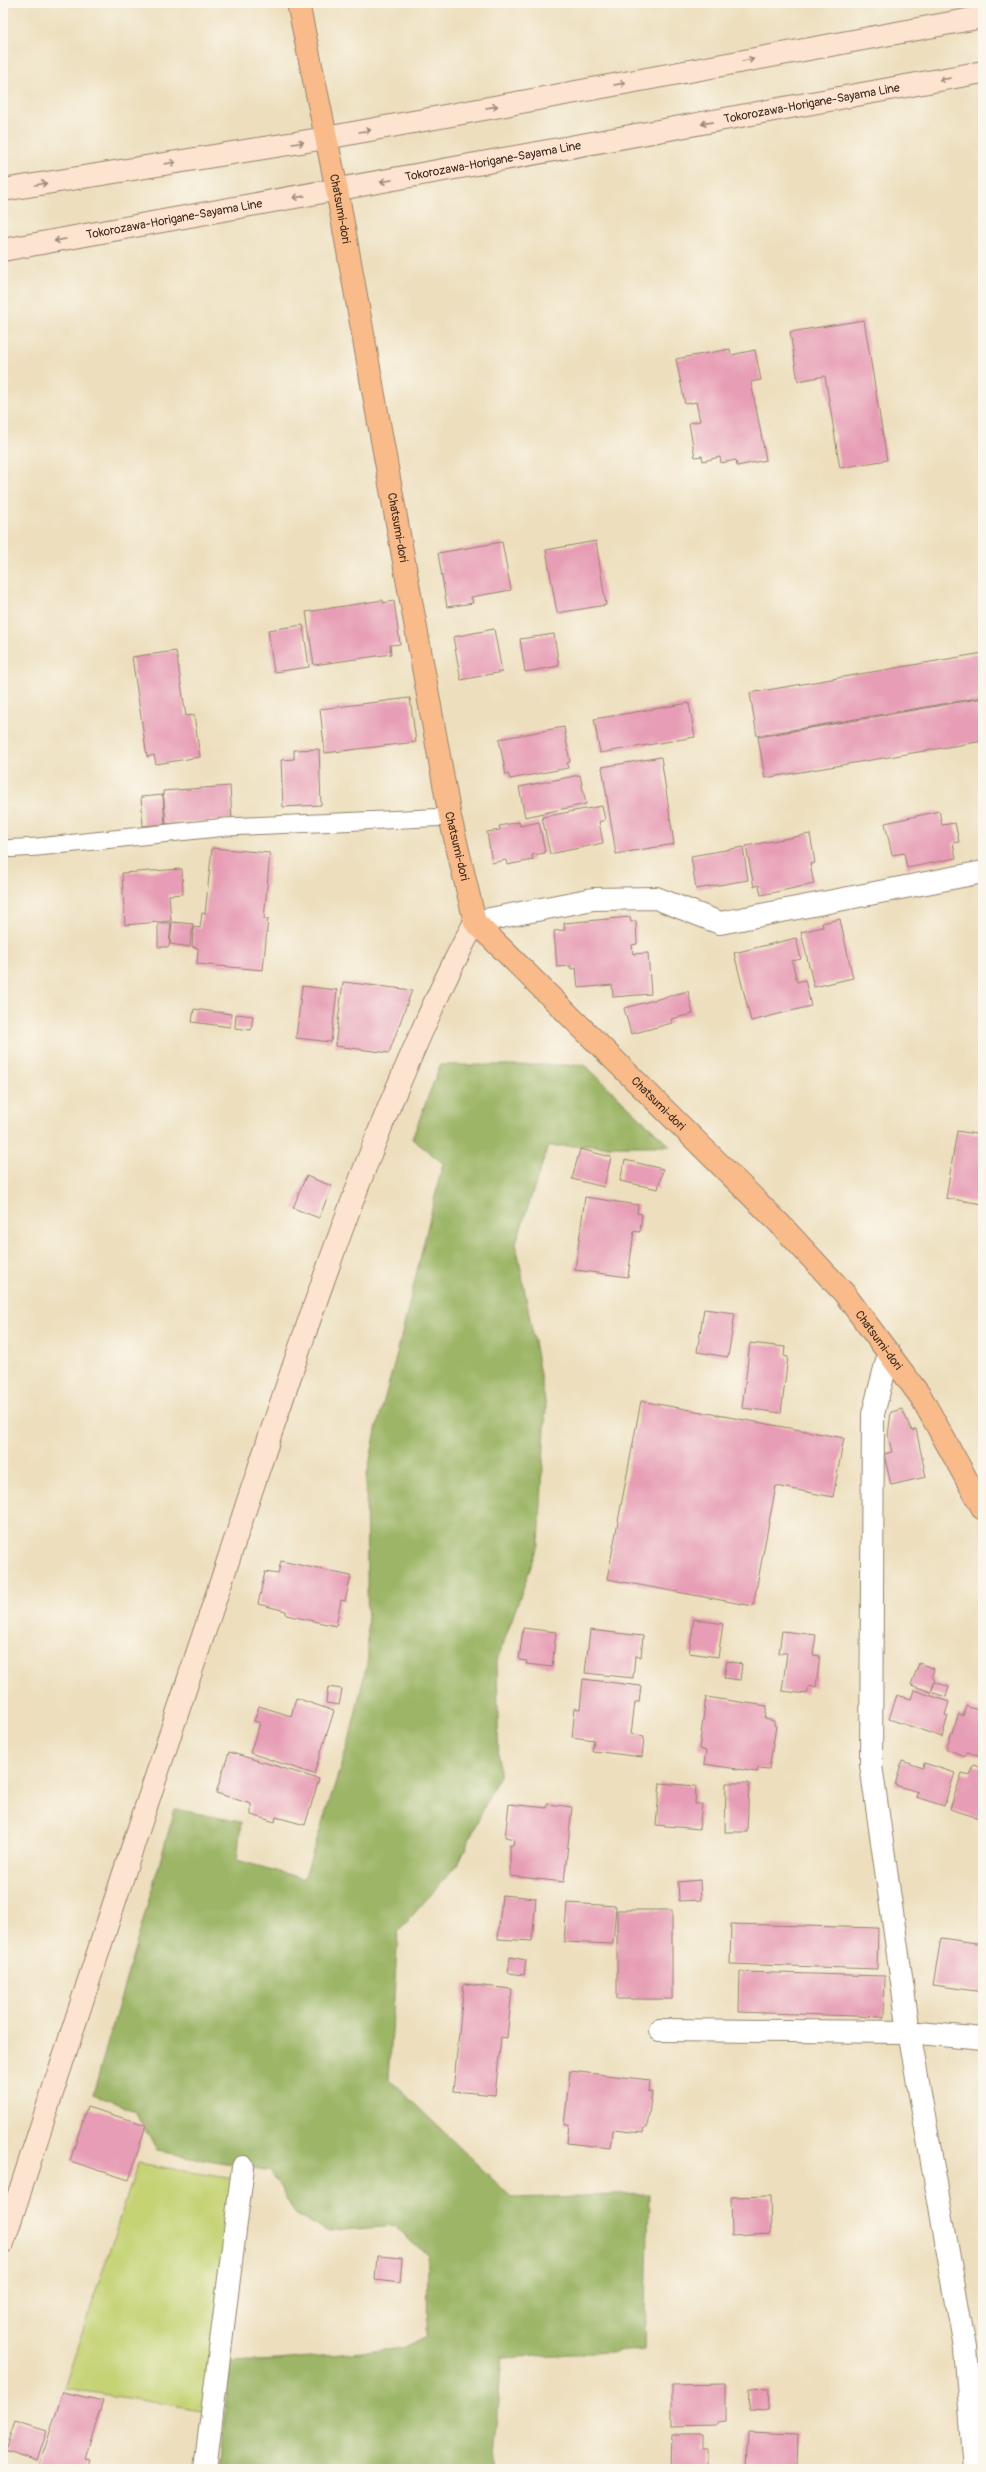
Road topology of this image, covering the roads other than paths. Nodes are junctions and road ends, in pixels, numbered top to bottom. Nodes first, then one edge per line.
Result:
1 (298, 3) edge
2 (983, 16) edge
3 (983, 72) edge
4 (326, 138) junction
5 (3, 190) edge
6 (337, 190) junction
7 (3, 250) edge
8 (450, 817) junction
9 (3, 849) edge
10 (983, 872) edge
11 (475, 922) junction
12 (889, 1353) junction
13 (983, 1509) edge
14 (660, 2030) dead end
15 (909, 2032) junction
16 (983, 2039) edge
17 (243, 2167) dead end
18 (3, 2243) edge
19 (977, 2405) edge
20 (205, 2469) edge
21 (975, 2469) edge

1 - 4 main road, Chatsumi-dori
4 -> 2 main road
3 -> 6 main road, Tokorozawa-Horigane-Sayama Line
5 -> 4 main road
4 - 6 main road, Chatsumi-dori
6 -> 7 main road, Tokorozawa-Horigane-Sayama Line
6 - 8 main road, Chatsumi-dori
8 - 9 lane
8 - 11 main road, Chatsumi-dori
10 - 11 street
11 - 12 main road, Chatsumi-dori
11 - 18 main road
12 - 13 main road, Chatsumi-dori
12 - 15 street
14 - 15 street
15 - 16 street
15 - 19 street
17 - 20 street
19 - 21 street

